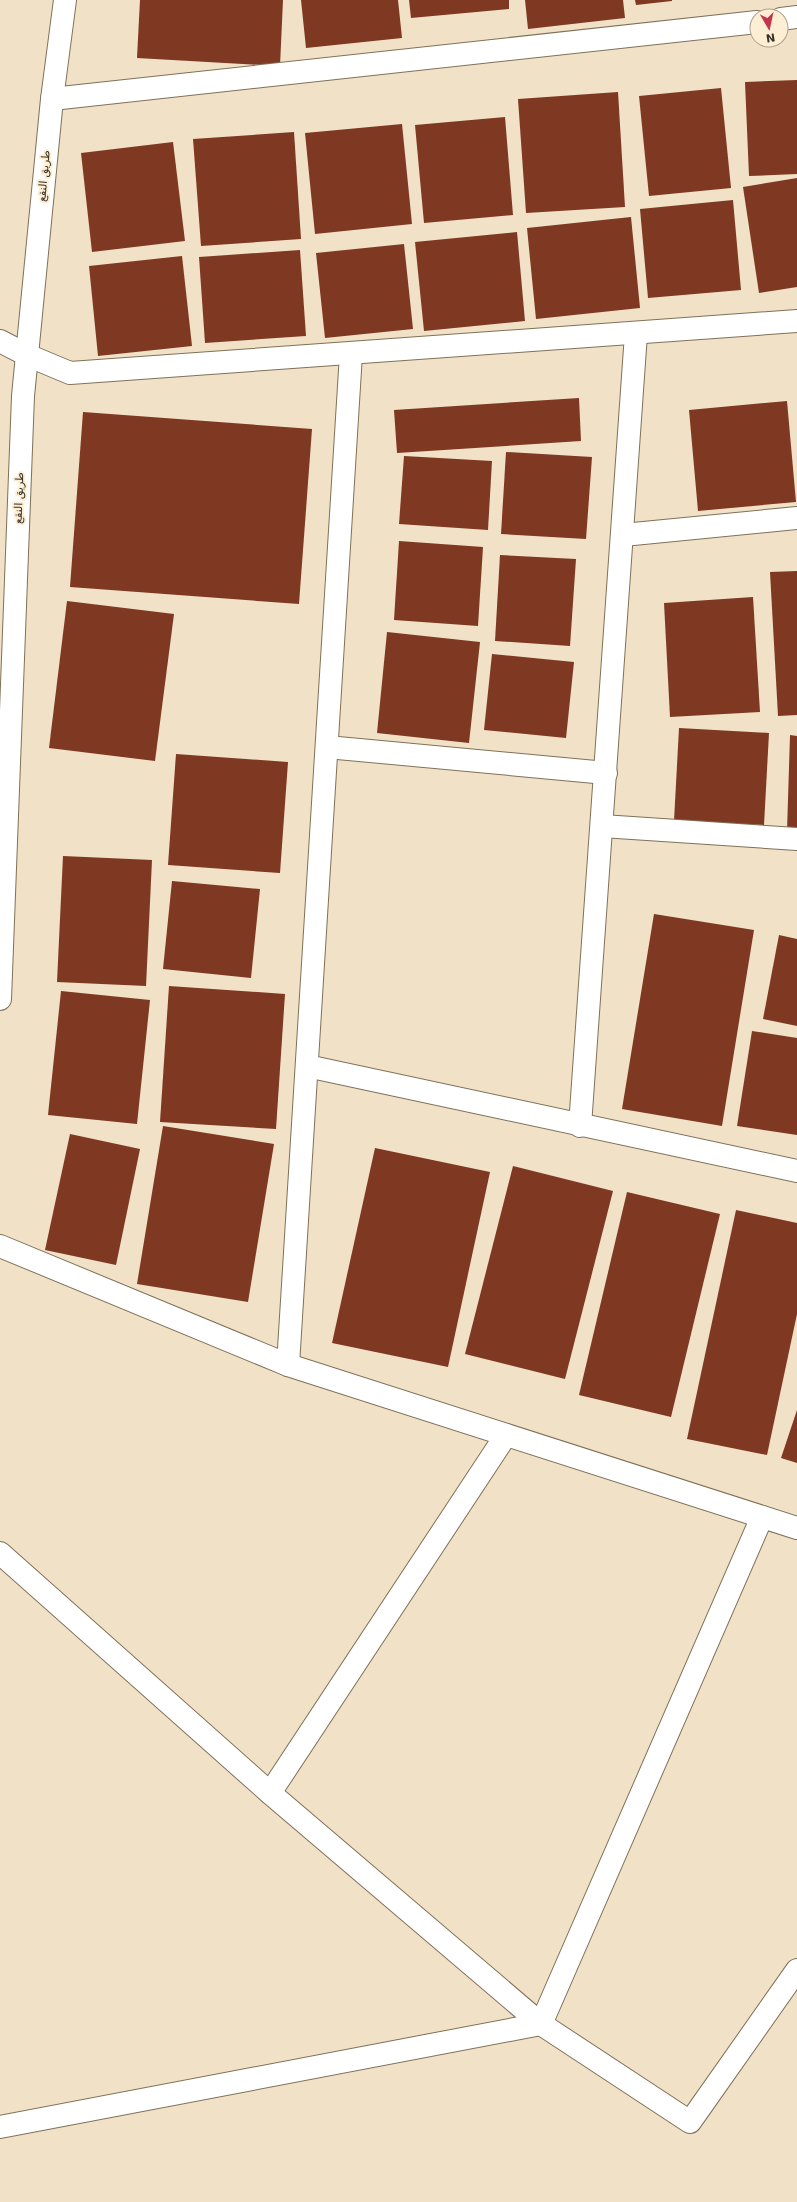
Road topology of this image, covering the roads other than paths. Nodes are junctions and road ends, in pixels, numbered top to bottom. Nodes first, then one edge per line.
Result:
1 (65, 0) edge
2 (749, 23) edge
3 (52, 99) junction
4 (797, 321) edge
5 (636, 334) junction
6 (0, 341) edge
7 (351, 354) junction
8 (27, 355) junction
9 (797, 518) edge
10 (623, 535) junction
11 (327, 747) junction
12 (606, 773) junction
13 (602, 826) junction
14 (797, 839) edge
15 (0, 999) edge
16 (307, 1066) junction
17 (580, 1126) junction
18 (797, 1171) edge
19 (0, 1246) edge
20 (288, 1365) junction
21 (506, 1435) junction
22 (762, 1517) junction
23 (797, 1528) edge
24 (0, 1554) edge
25 (270, 1793) junction
26 (797, 1970) edge
27 (541, 2024) junction
28 (0, 2127) edge

1 - 3 street, طريق النقع
2 - 3 street
3 - 8 street, طريق النقع
4 - 5 street
5 - 7 street
5 - 10 street
6 - 8 street
7 - 8 street
7 - 11 street
8 - 15 street, طريق النقع
9 - 10 street
10 - 12 street
11 - 12 street
11 - 16 street
12 - 13 street
13 - 14 street
13 - 17 street
16 - 17 street
16 - 20 street
17 - 18 street
19 - 20 street
20 - 21 street
21 - 22 street
21 - 25 street
22 - 23 street
22 - 27 street
24 - 25 street
25 - 27 street
26 - 27 street
27 - 28 street

